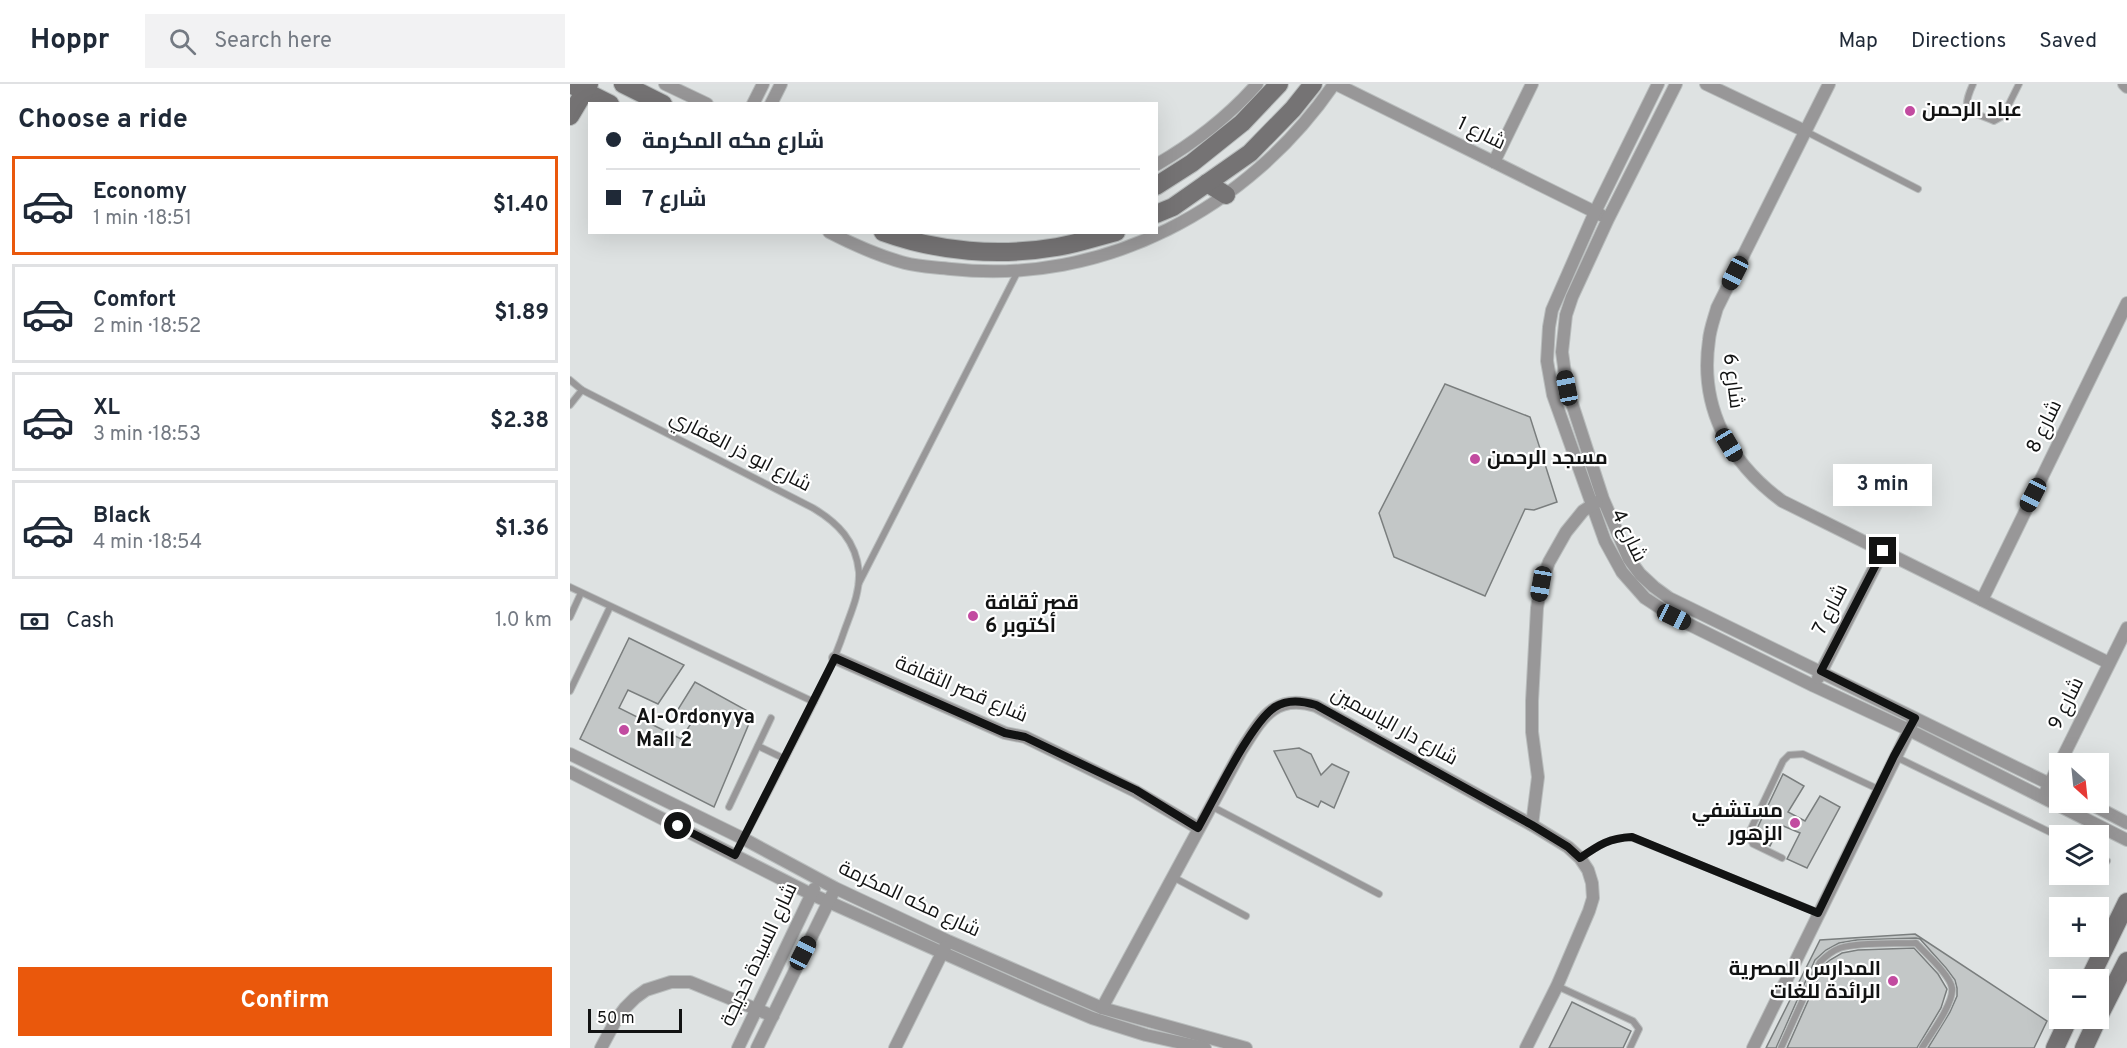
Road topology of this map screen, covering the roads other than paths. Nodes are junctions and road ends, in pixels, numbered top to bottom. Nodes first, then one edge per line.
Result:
1 (622, 84) edge
2 (665, 84) edge
3 (763, 84) edge
4 (781, 84) edge
5 (1257, 84) edge
6 (1279, 84) edge
7 (1312, 84) edge
8 (1335, 84) edge
9 (1532, 84) edge
10 (1676, 84) edge
11 (1706, 84) edge
12 (1829, 84) edge
13 (1973, 84) edge
14 (2019, 84) edge
15 (581, 86) edge
16 (1654, 86) edge
17 (607, 102) edge
18 (659, 102) edge
19 (702, 102) edge
20 (754, 102) edge
21 (772, 102) edge
22 (570, 116) edge
23 (1805, 131) junction
24 (1494, 162) junction
25 (1158, 164) edge
26 (1207, 183) junction
27 (1158, 185) edge
28 (1918, 189) dead end
29 (1226, 195) junction
30 (1595, 212) junction
31 (1158, 213) edge
32 (1608, 219) junction
33 (834, 234) edge
34 (888, 234) edge
35 (1108, 234) edge
36 (1018, 271) junction
37 (2127, 303) edge
38 (570, 380) edge
39 (582, 390) junction
40 (570, 405) edge
41 (1603, 499) junction
42 (1591, 504) junction
43 (1883, 551) junction
44 (859, 584) junction
45 (570, 587) edge
46 (581, 593) junction
47 (1982, 600) junction
48 (610, 607) junction
49 (570, 617) edge
50 (2127, 628) edge
51 (835, 658) junction
52 (2109, 663) junction
53 (1821, 671) junction
54 (1814, 686) junction
55 (570, 691) edge
56 (814, 702) junction
57 (771, 718) dead end
58 (1915, 718) junction
59 (1909, 730) junction
60 (758, 746) junction
61 (2069, 753) edge
62 (570, 754) edge
63 (1894, 756) junction
64 (785, 759) junction
65 (570, 772) edge
66 (2049, 784) edge
67 (1878, 789) junction
68 (2049, 791) edge
69 (2043, 797) junction
70 (1211, 806) junction
71 (729, 807) dead end
72 (2107, 813) edge
73 (2127, 823) edge
74 (1532, 825) junction
75 (1198, 828) junction
76 (2049, 832) edge
77 (744, 838) junction
78 (2127, 840) edge
79 (735, 855) junction
80 (1580, 858) junction
81 (1782, 858) dead end
82 (1173, 877) junction
83 (818, 879) junction
84 (835, 888) junction
85 (811, 894) junction
86 (1379, 894) dead end
87 (828, 902) junction
88 (2127, 902) edge
89 (1818, 913) junction
90 (1246, 916) dead end
91 (948, 941) junction
92 (942, 954) junction
93 (2127, 961) edge
94 (2094, 969) edge
95 (1557, 986) junction
96 (2109, 996) edge
97 (1102, 1008) junction
98 (756, 1009) junction
99 (773, 1016) junction
100 (2064, 1029) edge
101 (2093, 1029) edge
102 (601, 1048) edge
103 (738, 1048) edge
104 (758, 1048) edge
105 (895, 1048) edge
106 (1205, 1048) edge
107 (1246, 1048) edge
108 (1526, 1048) edge
109 (1630, 1048) edge
110 (1753, 1048) edge
111 (1781, 1048) edge
112 (1922, 1048) edge
113 (2055, 1048) edge
114 (2084, 1048) edge

1 - 18 street
2 - 19 street
3 - 20 street
4 - 21 street
5 - 25 street
6 - 27 street
7 - 26 street
8 - 24 street, شارع 1
8 - 29 street
9 - 24 street
10 - 32 street, شارع 4
11 - 23 street
12 - 23 street, شارع 6
13 - 14 lane
15 - 17 street
15 - 22 street
16 - 30 street, شارع 4
23 - 28 lane
23 - 43 street, شارع 6
24 - 30 street, شارع 1
26 - 29 street
26 - 31 street
29 - 36 street
30 - 32 street, شارع 1
30 - 42 street, شارع 4
32 - 41 street, شارع 4
33 - 36 street
34 - 35 street
36 - 44 lane, شارع ابو ذر الغفاري
37 - 47 street, شارع 8
38 - 39 lane, شارع ابو ذر الغفاري
39 - 40 lane
39 - 44 lane, شارع ابو ذر الغفاري
41 - 42 street
41 - 53 street, شارع 4
42 - 54 street, شارع 4
42 - 74 street
43 - 47 street, شارع 6
43 - 53 street, شارع 7
44 - 51 lane, شارع ابو ذر الغفاري
45 - 46 lane
46 - 48 lane
46 - 49 lane
47 - 52 street, شارع 6
48 - 55 lane
48 - 56 lane
50 - 52 street, شارع 9
51 - 56 lane, شارع ابو ذر الغفاري
51 - 75 street, شارع قصر الثقافة
52 - 61 street, شارع 9
53 - 54 street, شارع 7
53 - 58 street, شارع 4
54 - 59 street, شارع 4
56 - 64 lane, شارع ابو ذر الغفاري
57 - 60 lane
58 - 59 street
58 - 66 street, شارع 4
59 - 63 street
59 - 69 street, شارع 4
60 - 64 lane
60 - 71 lane
62 - 77 street, شارع مكه المكرمة
63 - 67 street
63 - 76 lane
64 - 77 lane, شارع ابو ذر الغفاري
65 - 79 street, شارع مكه المكرمة
67 - 81 lane
67 - 89 street
68 - 69 street, شارع 9
69 - 78 street, شارع 4
70 - 74 street, شارع دار الياسمين
70 - 75 street, شارع دار الياسمين
70 - 86 lane
72 - 73 street
74 - 80 street, شارع دار الياسمين
75 - 82 street, شارع دار الياسمين
77 - 79 lane, شارع ابو ذر الغفاري
77 - 83 street, شارع مكه المكرمة
79 - 85 street, شارع مكه المكرمة
80 - 89 lane
80 - 95 street, شارع دار الياسمين
82 - 90 lane
82 - 97 street, شارع دار الياسمين
83 - 84 street, شارع مكه المكرمة
83 - 85 street, شارع السيدة خديجة
84 - 87 street, شارع السيدة خديجة
84 - 91 street, شارع مكه المكرمة
85 - 87 street, شارع مكه المكرمة
85 - 98 street, شارع السيدة خديجة
87 - 92 street, شارع مكه المكرمة
87 - 99 street, شارع السيدة خديجة
88 - 94 street
89 - 110 street
91 - 92 street
91 - 97 street, شارع مكه المكرمة
92 - 105 street
92 - 106 street, شارع مكه المكرمة
93 - 96 street
95 - 108 street, شارع دار الياسمين
95 - 109 lane
97 - 107 street, شارع مكه المكرمة
98 - 99 street
98 - 102 street
98 - 103 street, شارع السيدة خديجة
99 - 104 street, شارع السيدة خديجة
100 - 113 street
101 - 114 street
111 - 112 lane

